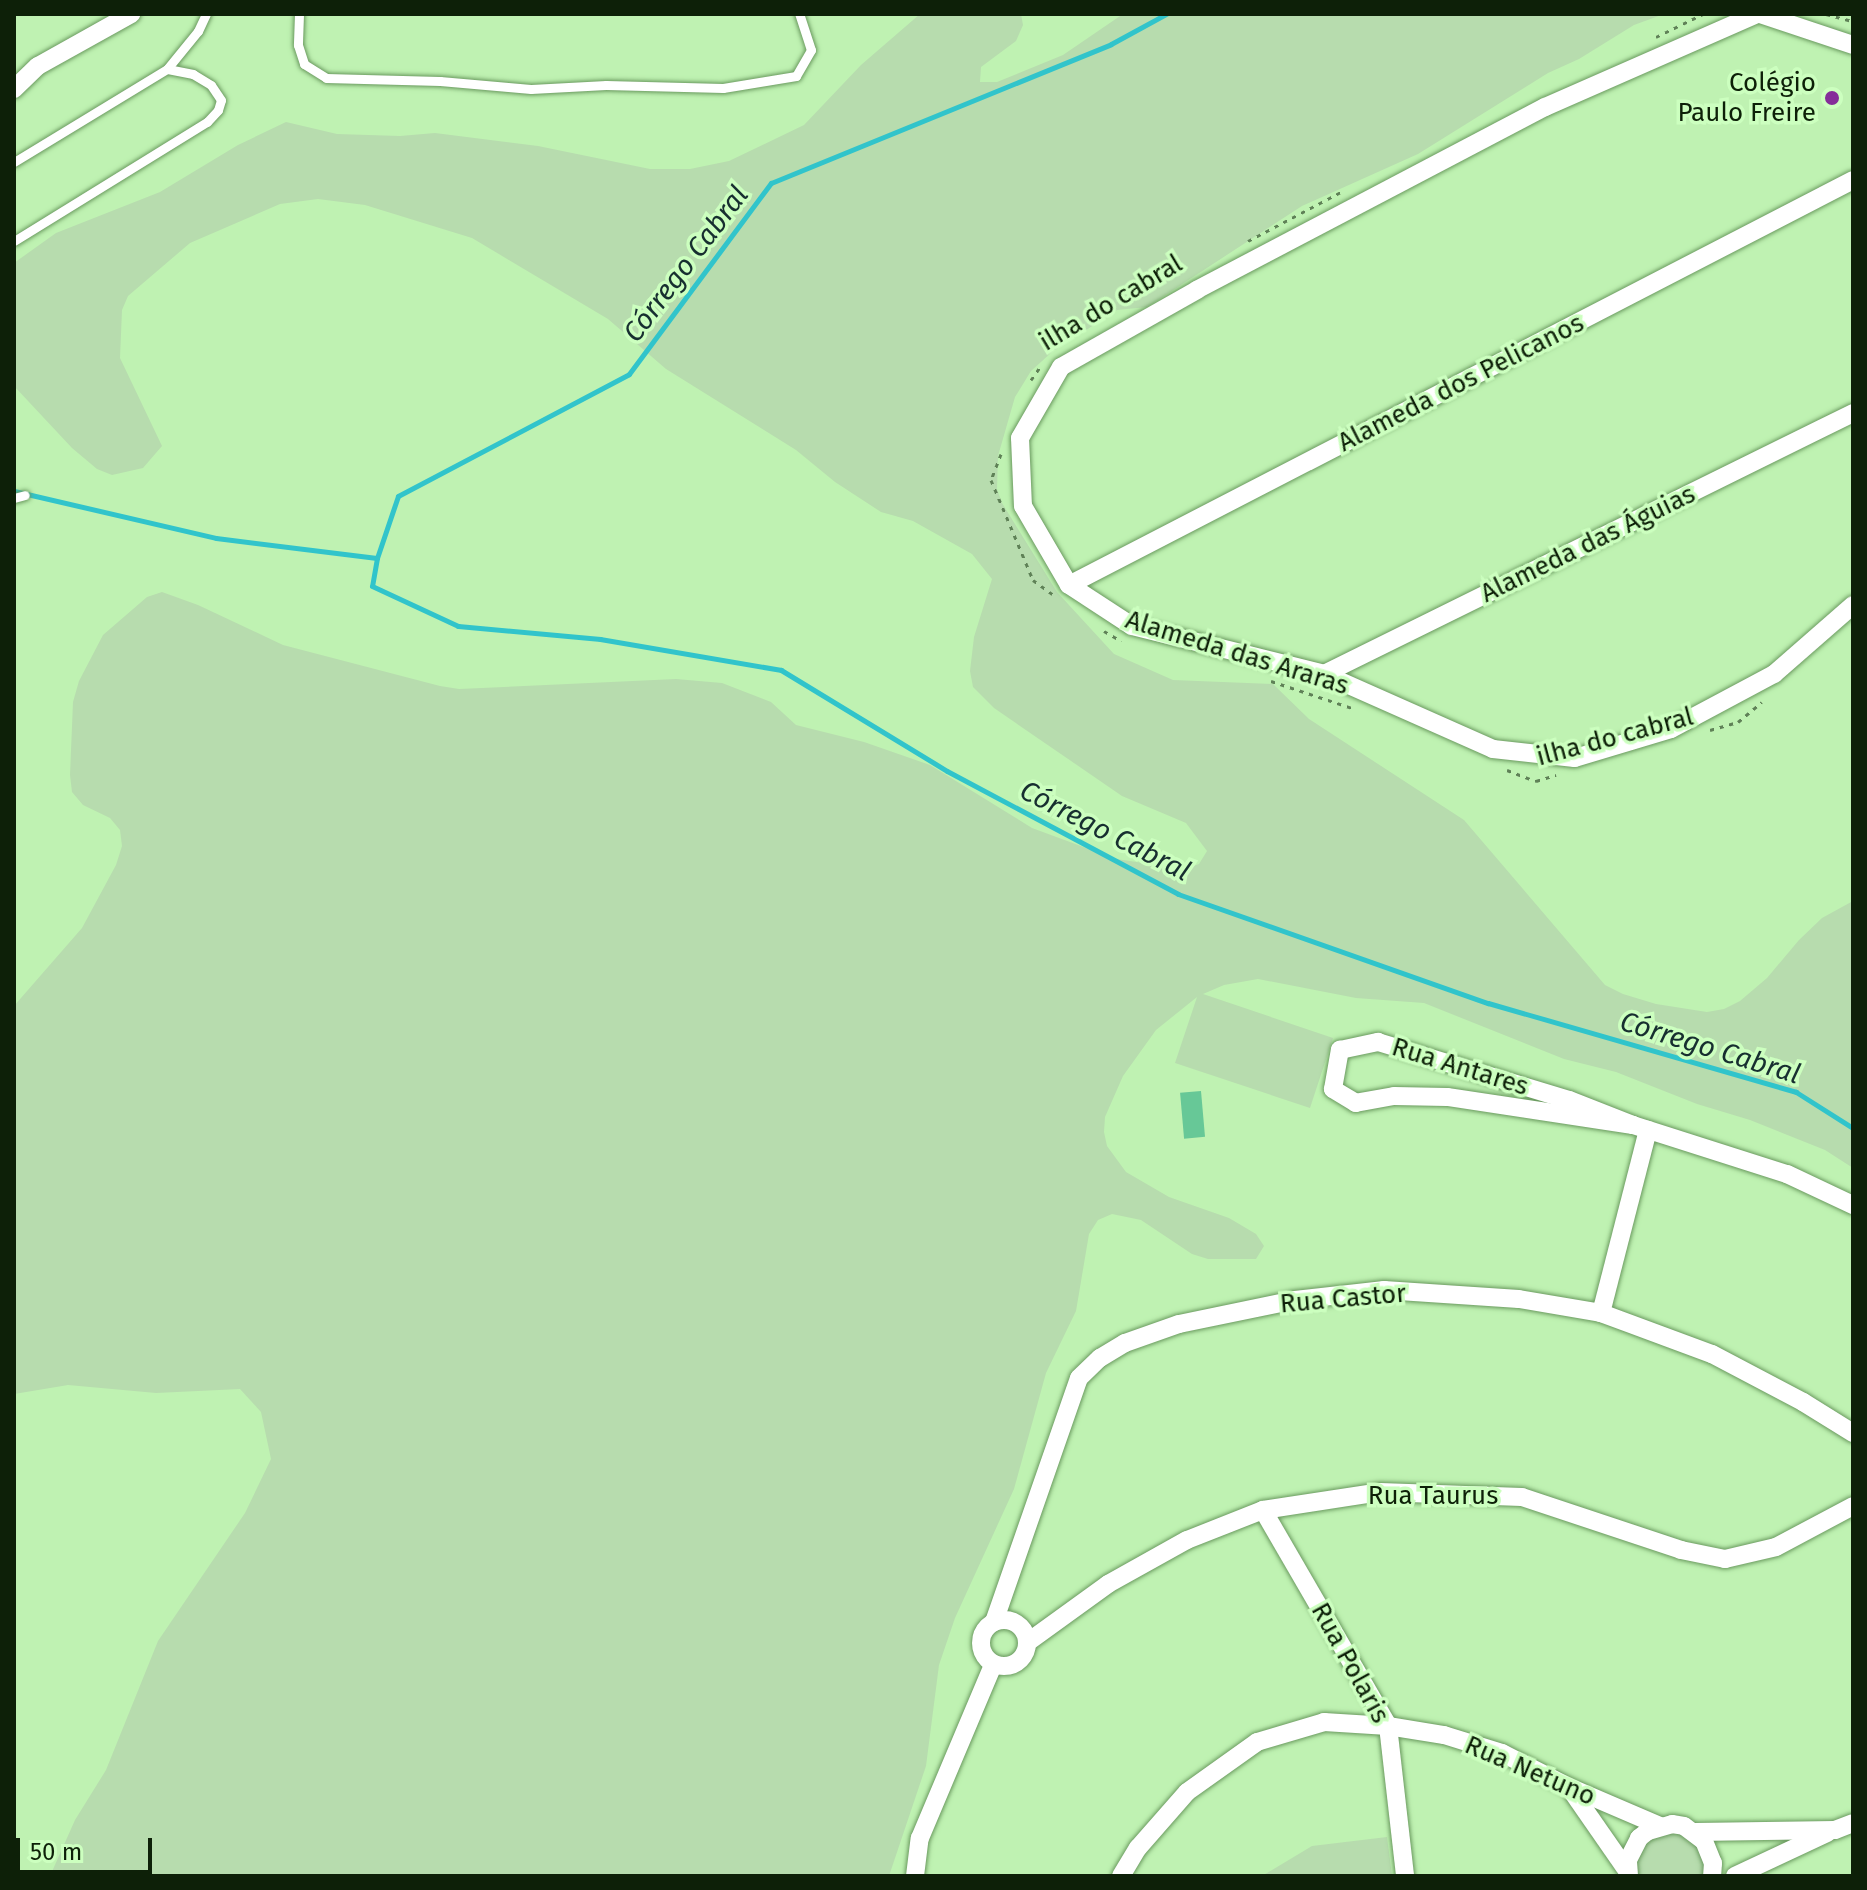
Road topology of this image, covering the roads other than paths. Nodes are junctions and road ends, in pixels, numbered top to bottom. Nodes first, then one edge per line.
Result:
1 (131, 14) edge
2 (206, 14) edge
3 (299, 14) edge
4 (799, 14) edge
5 (1759, 14) edge
6 (1853, 45) edge
7 (38, 66) junction
8 (167, 69) junction
9 (14, 72) edge
10 (14, 89) edge
11 (14, 162) edge
12 (1853, 180) edge
13 (14, 241) edge
14 (1853, 413) edge
15 (25, 495) dead end
16 (14, 498) edge
17 (1063, 591) junction
18 (1853, 605) edge
19 (1324, 674) junction
20 (1640, 1128) junction
21 (1853, 1205) edge
22 (1601, 1313) junction
23 (1853, 1433) edge
24 (1853, 1506) edge
25 (1263, 1510) junction
26 (994, 1622) junction
27 (1028, 1642) junction
28 (993, 1665) junction
29 (1388, 1726) junction
30 (1569, 1787) junction
31 (1853, 1823) edge
32 (1660, 1826) junction
33 (1835, 1830) junction
34 (1695, 1832) junction
35 (1628, 1874) edge
36 (915, 1876) edge
37 (1121, 1876) edge
38 (1405, 1876) edge
39 (1712, 1876) edge
40 (1735, 1876) edge

1 - 7 street
2 - 8 lane
3 - 4 lane
5 - 6 street, Alameda das Araras
5 - 17 street, Alameda das Araras
7 - 9 street
7 - 10 street
8 - 11 lane
8 - 13 lane
12 - 17 street, Alameda dos Pelicanos
14 - 19 street, Alameda das Águias
15 - 16 lane
17 - 19 street, Alameda das Araras
18 - 19 street, Alameda das Araras
20 - 20 street, Rua Antares
20 - 21 street, Rua Antares
20 - 22 street
22 - 23 street, Rua Castor
22 - 26 street, Rua Castor
24 - 25 street, Rua Taurus
25 - 27 street, Rua Taurus
25 - 29 street, Rua Polaris
26 - 27 street
26 - 28 street
27 - 28 street
28 - 36 street
29 - 30 street, Rua Netuno
29 - 37 street, Rua Netuno
29 - 38 street, Rua Polaris
30 - 32 street, Rua Netuno
30 - 35 street
31 - 33 street
32 - 34 street, Rua Netuno
32 - 35 street
33 - 34 street
33 - 40 street
34 - 39 street

